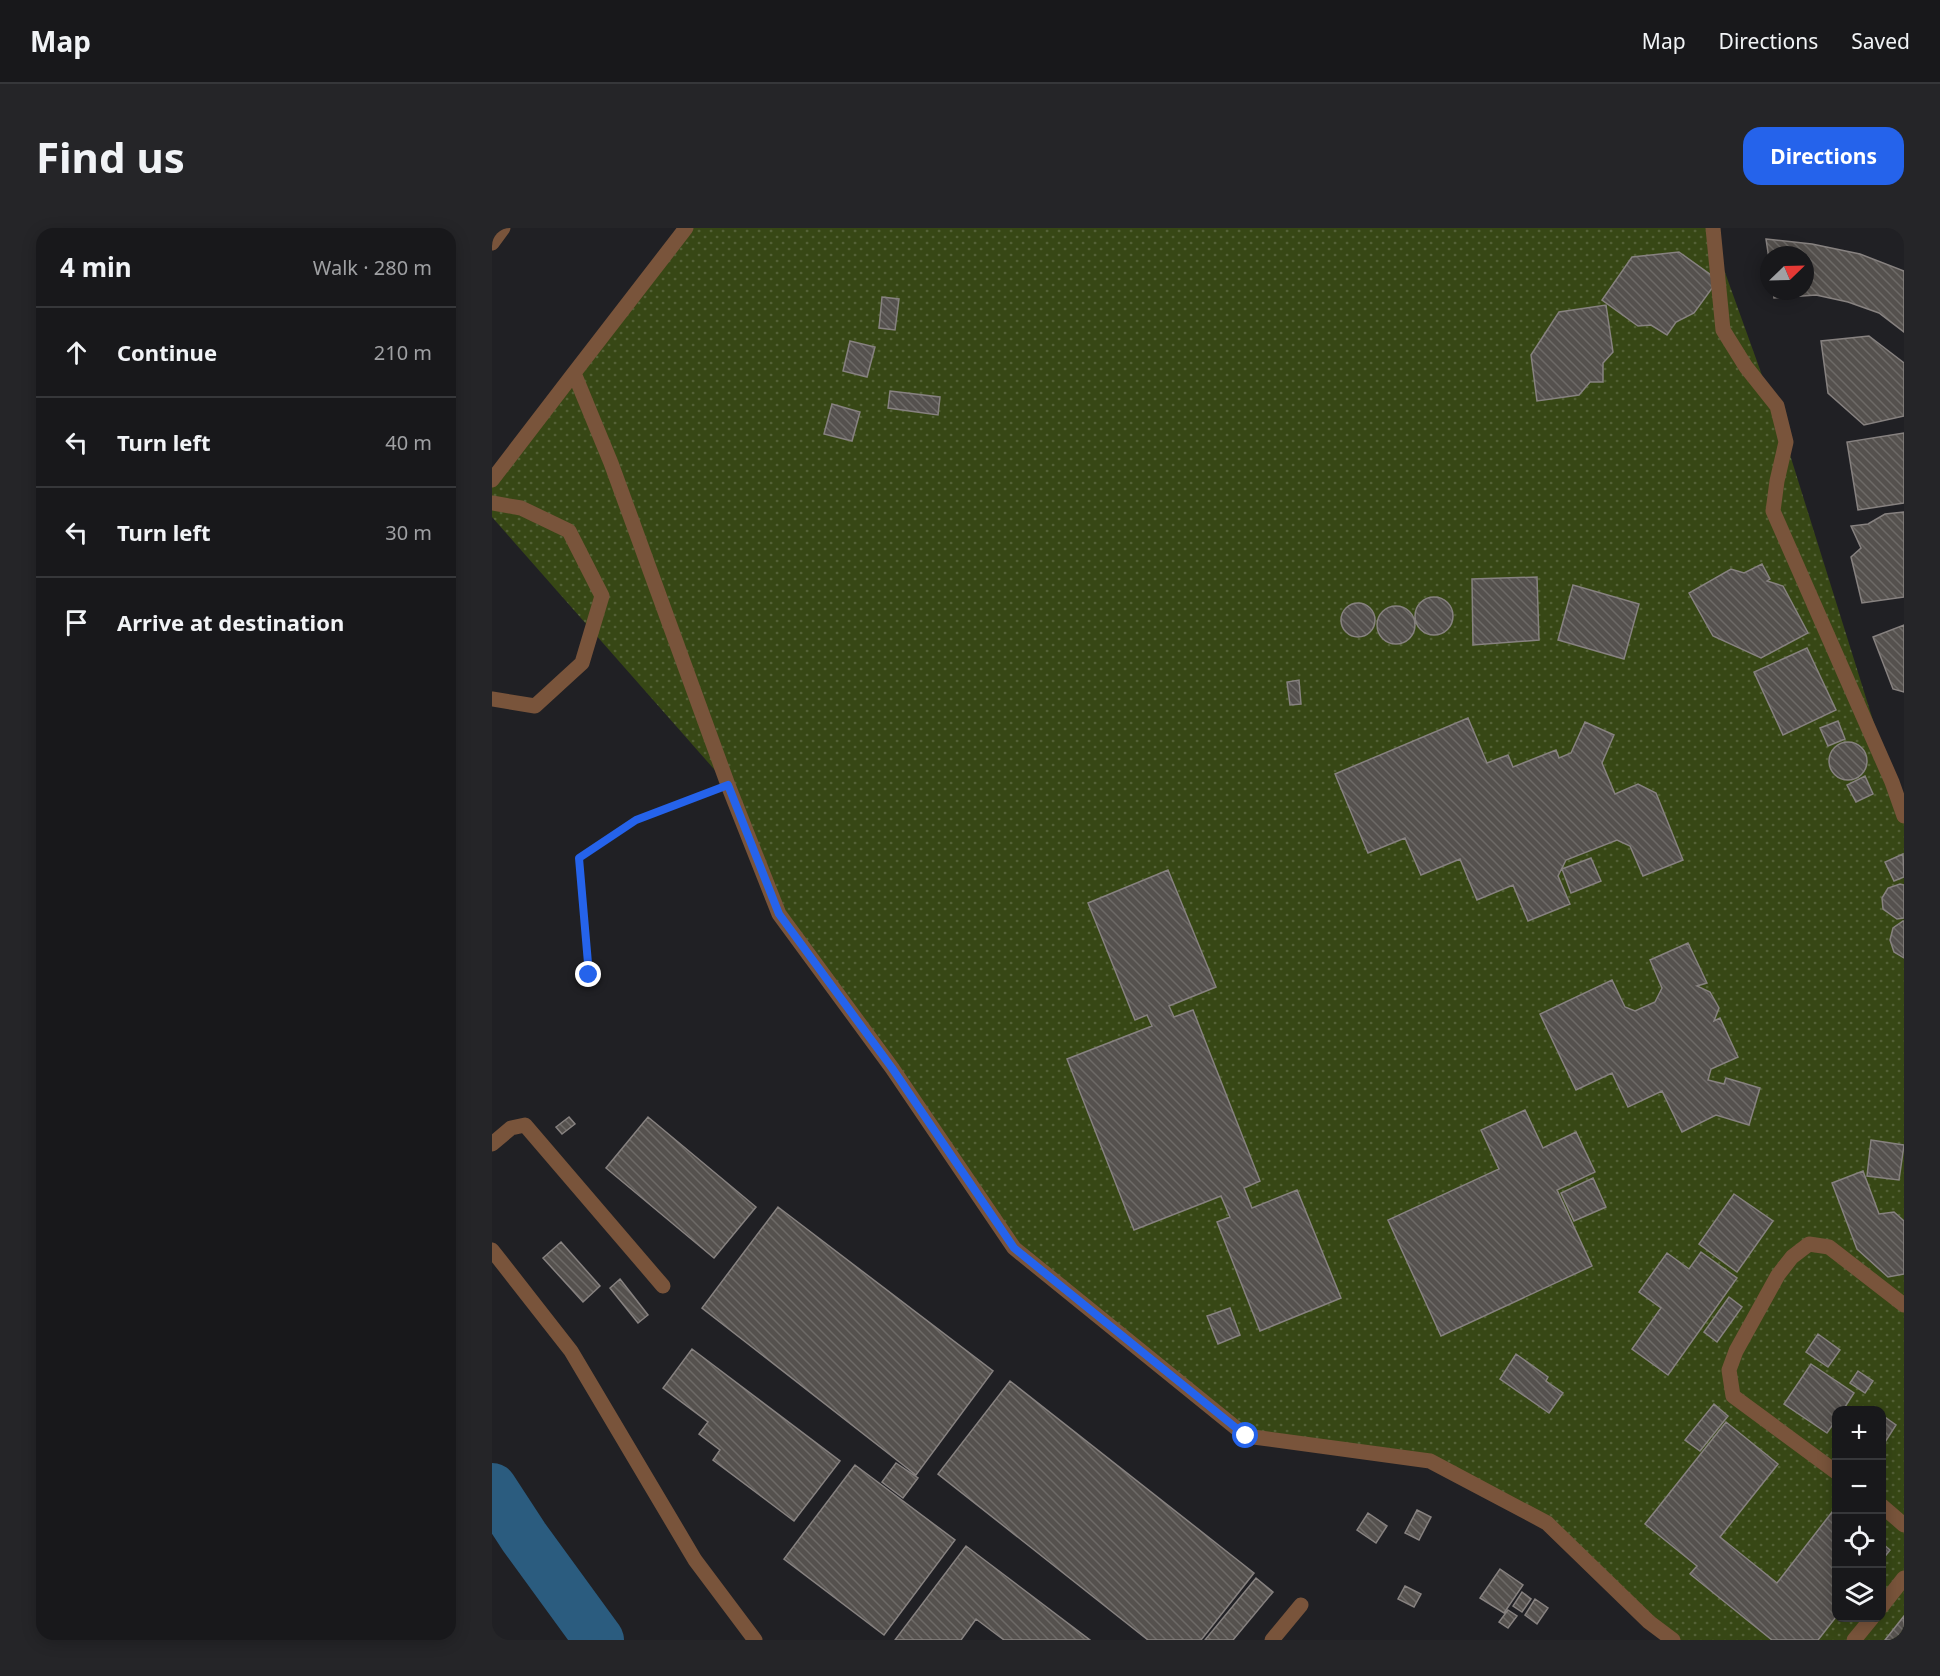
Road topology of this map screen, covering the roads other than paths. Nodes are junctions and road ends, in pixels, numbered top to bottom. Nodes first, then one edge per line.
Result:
1 (503, 228) edge
2 (686, 228) edge
3 (1713, 228) edge
4 (492, 243) edge
5 (574, 373) junction
6 (492, 480) edge
7 (492, 503) edge
8 (492, 699) edge
9 (1904, 816) edge
10 (492, 1144) edge
11 (492, 1250) edge
12 (663, 1286) dead end
13 (1904, 1305) edge
14 (1832, 1469) edge
15 (1886, 1510) edge
16 (1904, 1525) edge
17 (1904, 1578) edge
18 (1886, 1600) edge
19 (1301, 1605) dead end
20 (1868, 1622) edge
21 (755, 1640) edge
22 (1272, 1640) edge
23 (1673, 1640) edge
24 (1854, 1640) edge

1 - 4 street
2 - 5 street
3 - 9 street
5 - 6 street
5 - 23 street
7 - 8 street
10 - 12 street
11 - 21 street
13 - 14 street
15 - 16 street
17 - 18 street
19 - 22 street
20 - 24 street

